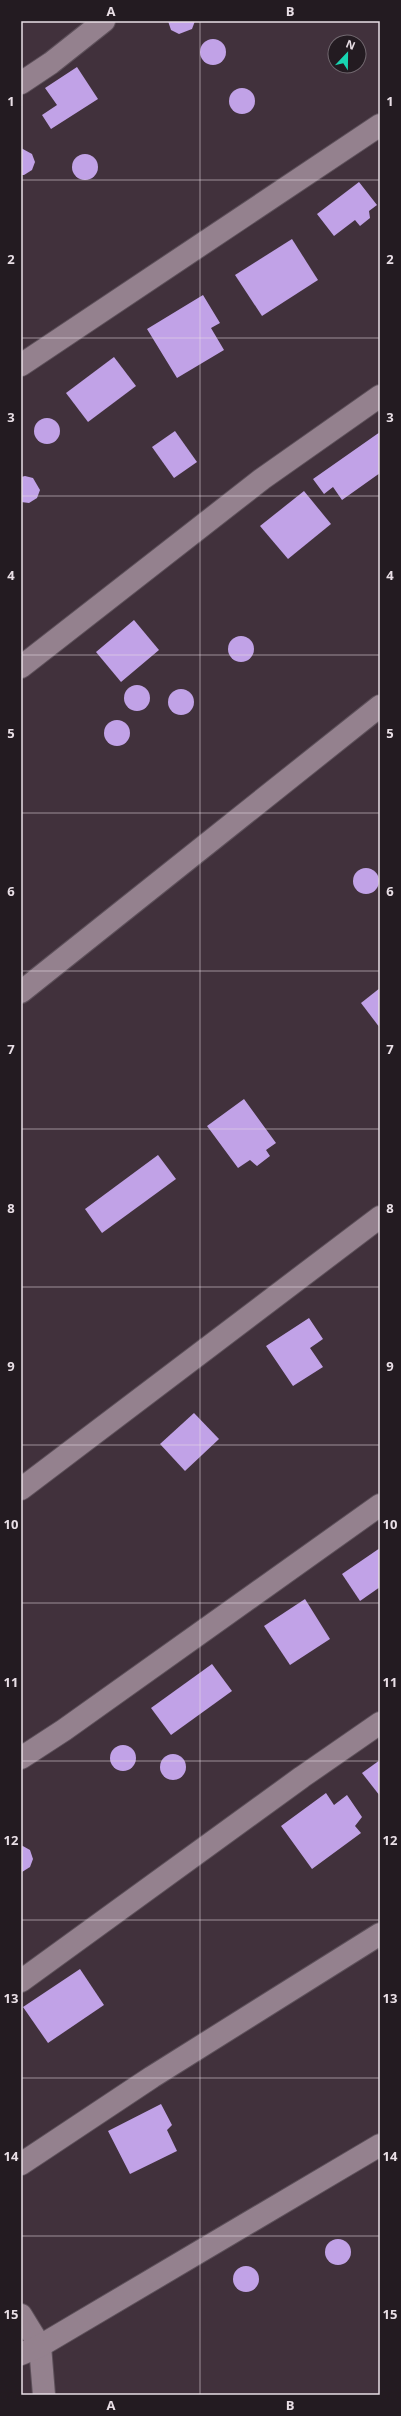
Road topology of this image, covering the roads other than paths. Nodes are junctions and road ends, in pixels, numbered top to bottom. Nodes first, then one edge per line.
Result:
1 (104, 21) edge
2 (21, 83) edge
3 (380, 125) edge
4 (21, 365) edge
5 (380, 396) edge
6 (21, 667) edge
7 (380, 706) edge
8 (21, 992) edge
9 (380, 1217) edge
10 (21, 1489) edge
11 (380, 1505) edge
12 (380, 1723) edge
13 (21, 1758) edge
14 (380, 1934) edge
15 (21, 1981) edge
16 (380, 2144) edge
17 (21, 2164) edge
18 (21, 2315) edge
19 (31, 2350) edge
20 (44, 2395) edge

1 - 2 street
3 - 4 street
5 - 6 street
7 - 8 street
9 - 10 street
11 - 13 street
12 - 15 street
14 - 17 street
16 - 19 street
18 - 19 street
19 - 20 street

